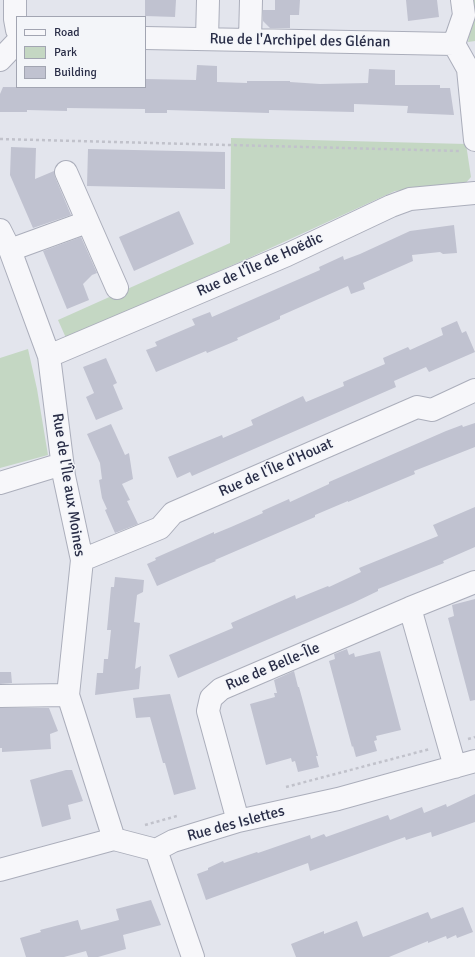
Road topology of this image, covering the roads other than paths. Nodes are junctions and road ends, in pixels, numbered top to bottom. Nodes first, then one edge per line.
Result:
1 (15, 0) edge
2 (208, 0) edge
3 (251, 0) edge
4 (462, 0) edge
5 (16, 25) edge
6 (146, 38) edge
7 (207, 39) junction
8 (250, 40) junction
9 (16, 43) edge
10 (454, 44) junction
11 (0, 60) edge
12 (467, 145) edge
13 (66, 172) dead end
14 (475, 193) edge
15 (87, 222) junction
16 (3, 237) edge
17 (117, 288) dead end
18 (49, 356) junction
19 (475, 390) edge
20 (62, 464) junction
21 (0, 483) edge
22 (82, 560) junction
23 (475, 582) edge
24 (410, 608) junction
25 (68, 695) junction
26 (0, 696) edge
27 (465, 764) edge
28 (238, 821) junction
29 (114, 839) junction
30 (156, 850) junction
31 (0, 870) edge
32 (191, 957) edge

1 - 5 street
2 - 7 street
3 - 8 street
4 - 10 street
6 - 7 street, Rue de l'Archipel des Glénan
7 - 8 street, Rue de l'Archipel des Glénan
8 - 10 street, Rue de l'Archipel des Glénan
9 - 11 street
10 - 12 street
13 - 15 street
14 - 18 street, Rue de l'Île de Hoëdic
15 - 16 street
15 - 17 street
16 - 18 street, Rue de l'Île aux Moines
18 - 20 street, Rue de l'Île aux Moines
19 - 22 street, Rue de l'Île d'Houat
20 - 21 street
20 - 22 street, Rue de l'Île aux Moines
22 - 25 street, Rue de l'Île aux Moines
23 - 24 street, Rue de Belle-Île
24 - 27 street
24 - 28 street, Rue de Belle-Île
25 - 26 street
25 - 29 street, Rue de l'Île aux Moines
27 - 28 street, Rue des Islettes
28 - 30 street, Rue des Islettes
29 - 30 street
29 - 31 street
30 - 32 street

